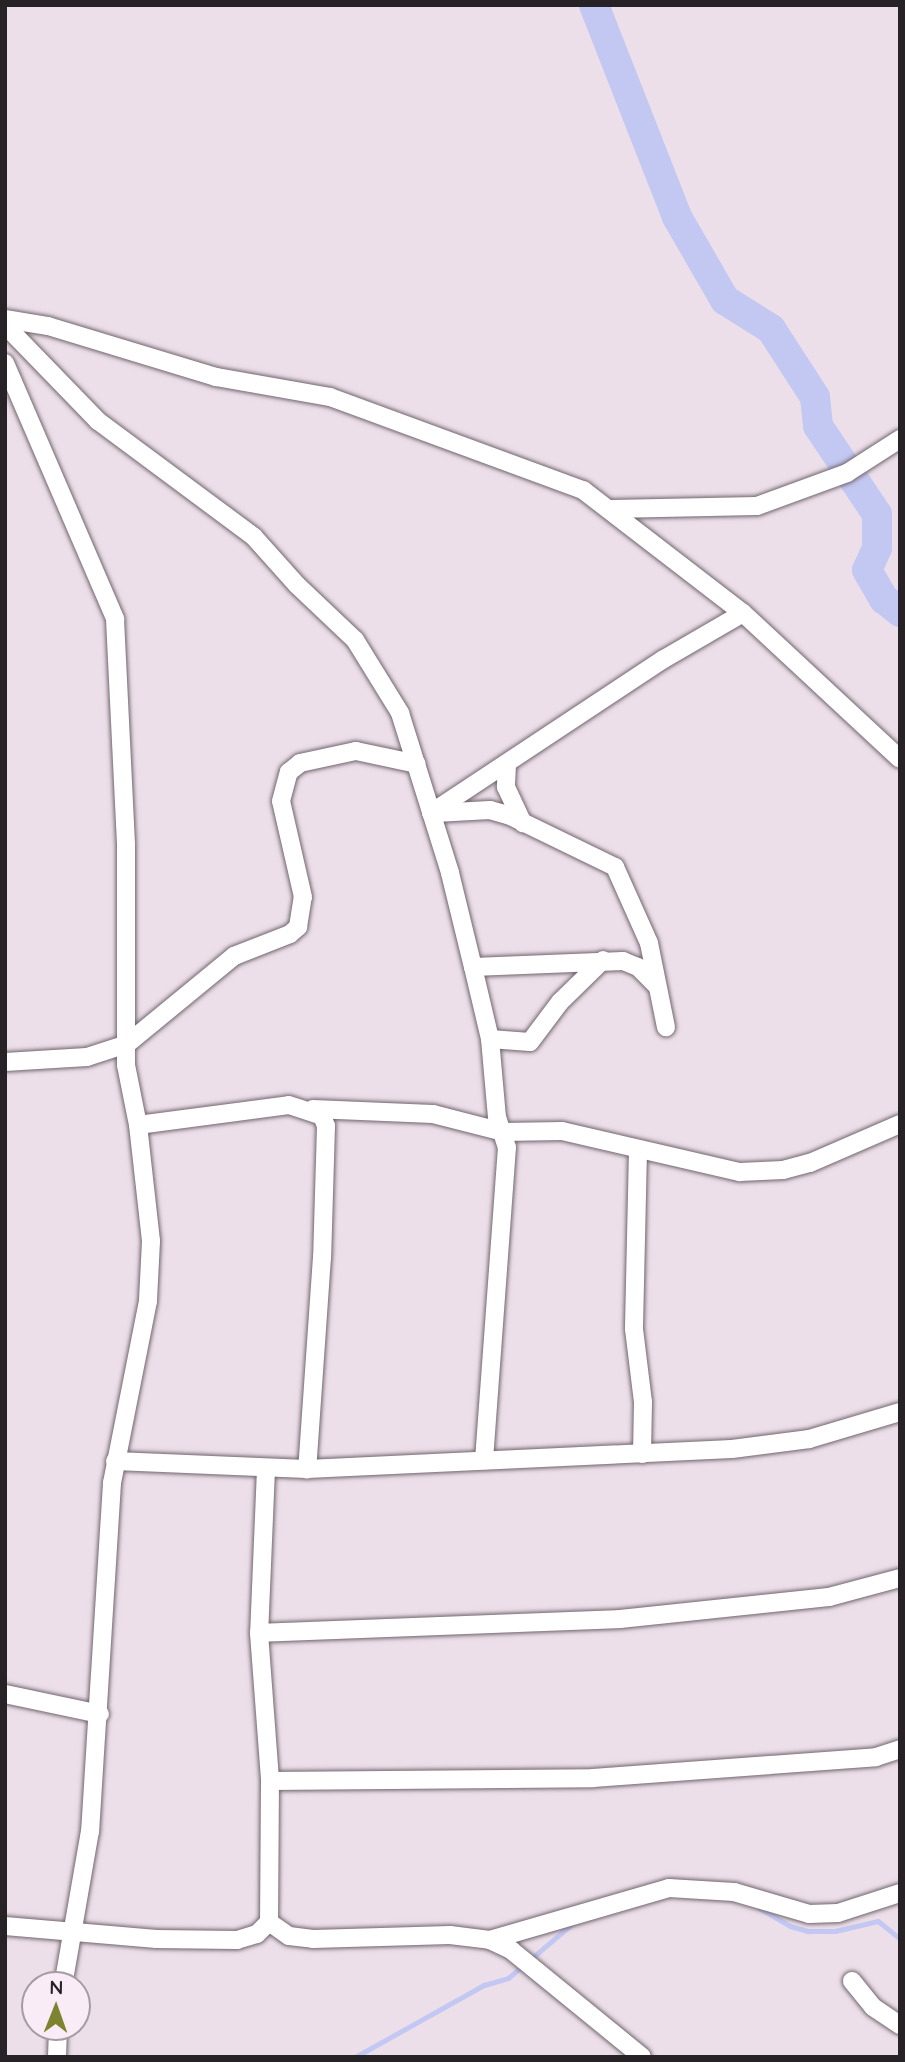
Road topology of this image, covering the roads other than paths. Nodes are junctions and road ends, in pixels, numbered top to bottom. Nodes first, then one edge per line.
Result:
1 (5, 319) edge
2 (5, 325) edge
3 (5, 363) edge
4 (900, 439) edge
5 (612, 509) junction
6 (743, 613) junction
7 (900, 759) edge
8 (417, 764) junction
9 (508, 765) junction
10 (431, 813) junction
11 (523, 823) junction
12 (603, 960) junction
13 (473, 967) junction
14 (659, 988) junction
15 (666, 1027) dead end
16 (490, 1039) junction
17 (127, 1044) junction
18 (5, 1062) edge
19 (313, 1109) junction
20 (900, 1124) edge
21 (138, 1125) junction
22 (503, 1132) junction
23 (638, 1150) junction
24 (900, 1412) edge
25 (642, 1454) junction
26 (484, 1460) junction
27 (115, 1461) junction
28 (266, 1469) junction
29 (307, 1469) junction
30 (900, 1578) edge
31 (259, 1633) junction
32 (5, 1694) edge
33 (100, 1714) junction
34 (900, 1749) edge
35 (270, 1781) junction
36 (900, 1893) edge
37 (269, 1922) junction
38 (5, 1926) edge
39 (73, 1930) junction
40 (490, 1941) junction
41 (66, 1971) edge
42 (852, 1981) dead end
43 (900, 2025) edge
44 (642, 2057) edge

1 - 5 street
2 - 8 street
3 - 17 street
4 - 5 street
5 - 6 street
6 - 7 street
6 - 9 street
8 - 10 street
8 - 17 street
9 - 10 street
9 - 11 street
10 - 11 street
10 - 13 street
11 - 14 street
12 - 13 street
12 - 14 street
12 - 16 street
13 - 16 street
14 - 15 street
16 - 22 street
17 - 18 street
17 - 21 street
19 - 21 street
19 - 22 street
19 - 29 street
20 - 23 street
21 - 27 street
22 - 23 street
22 - 26 street
23 - 25 street
24 - 25 street
25 - 26 street
26 - 29 street
27 - 28 street
27 - 33 street
28 - 29 street
28 - 31 street
30 - 31 street
31 - 35 street
32 - 33 street
33 - 39 street
34 - 35 street
35 - 37 street
36 - 40 street
37 - 39 street
37 - 40 street
38 - 39 street
39 - 41 street
40 - 44 street
42 - 43 street

